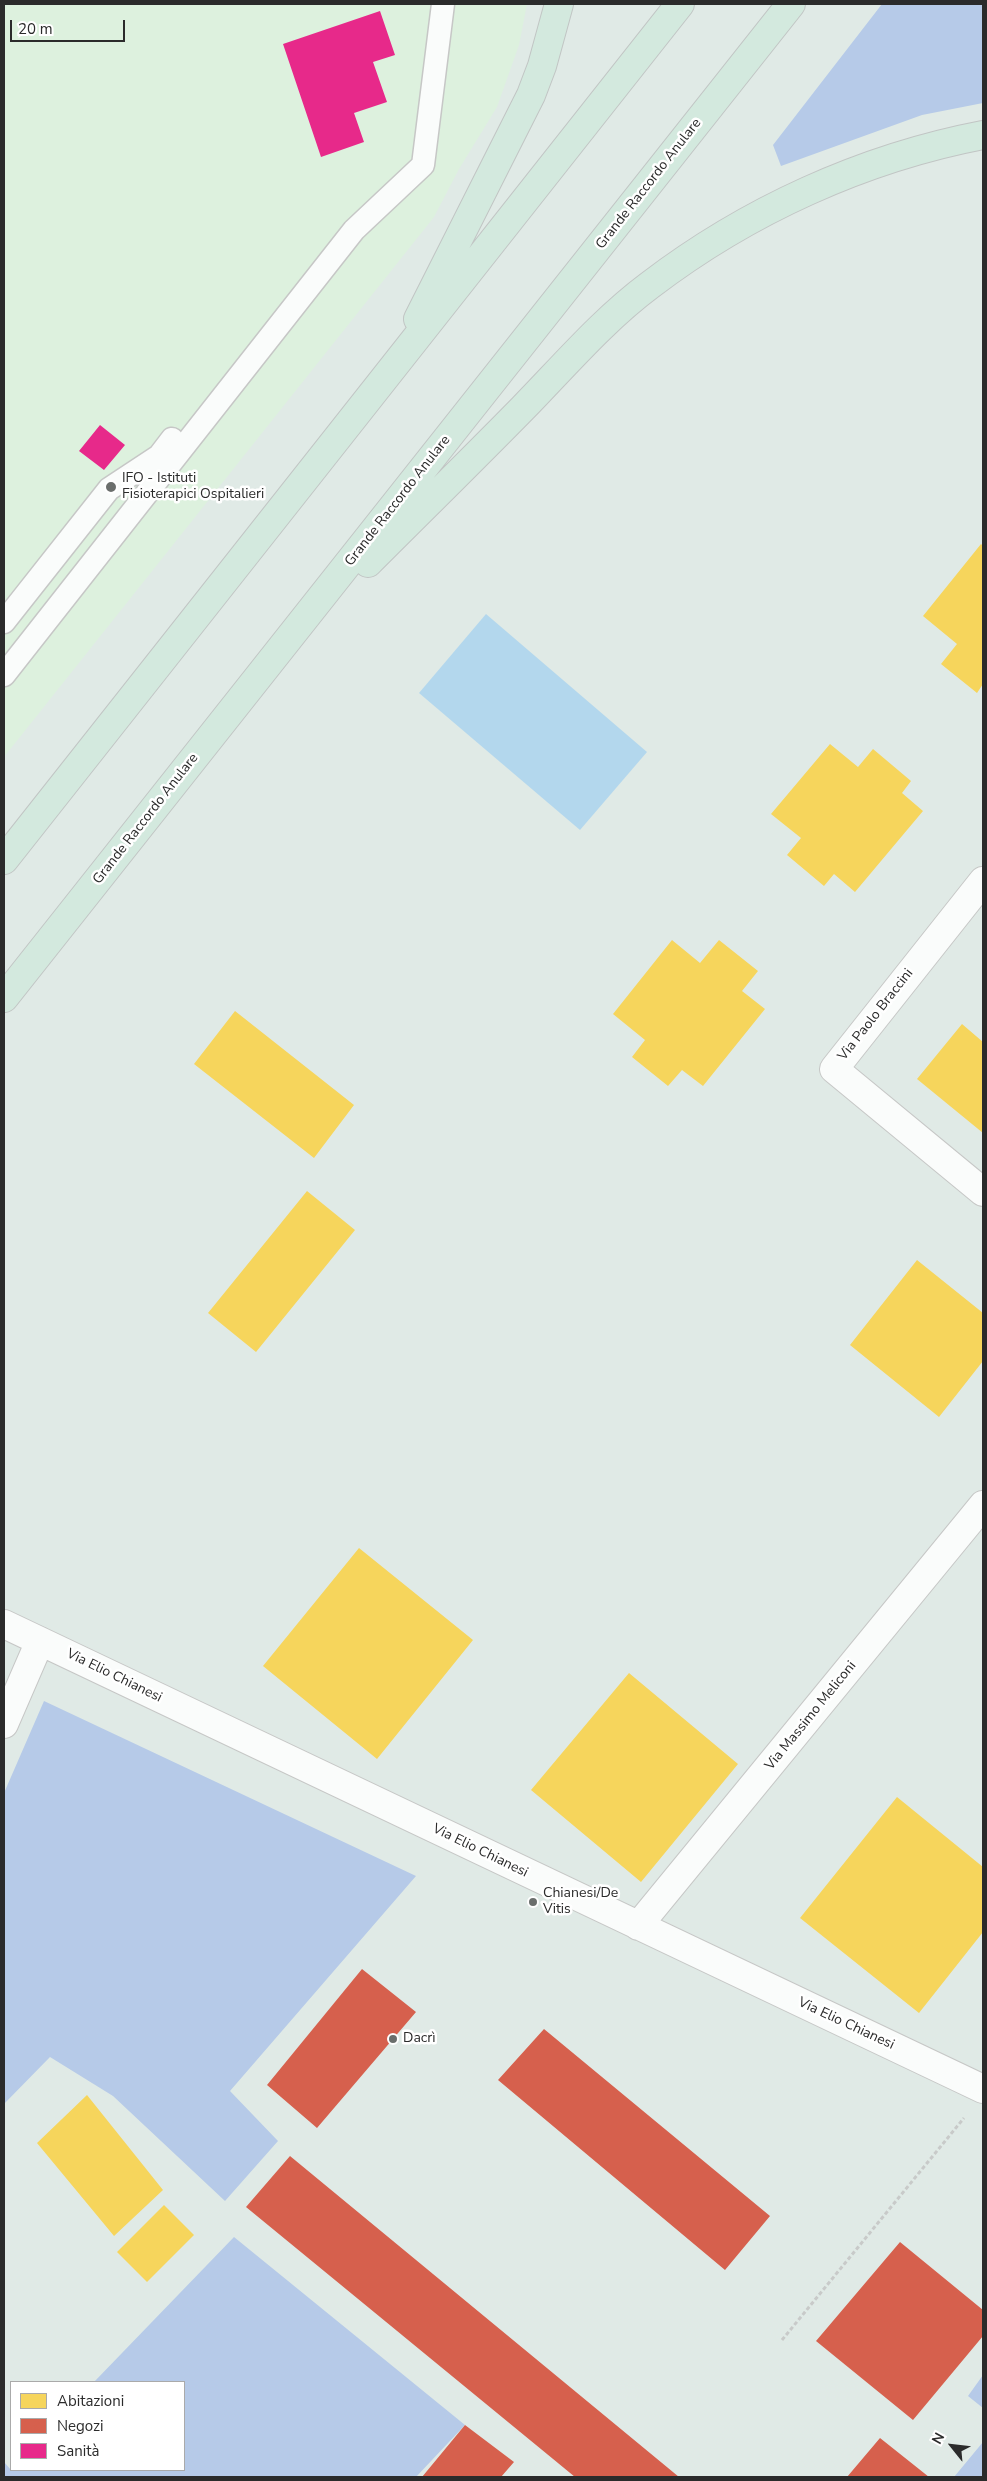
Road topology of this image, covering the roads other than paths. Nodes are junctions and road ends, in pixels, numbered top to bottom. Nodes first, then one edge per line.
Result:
1 (443, 4) edge
2 (559, 4) edge
3 (680, 4) edge
4 (792, 4) edge
5 (983, 135) edge
6 (354, 230) junction
7 (396, 364) junction
8 (4, 622) edge
9 (277, 654) junction
10 (4, 675) edge
11 (4, 860) edge
12 (983, 880) edge
13 (4, 998) edge
14 (983, 1192) edge
15 (983, 1504) edge
16 (4, 1624) edge
17 (40, 1640) junction
18 (4, 1724) edge
19 (638, 1926) junction
20 (977, 2100) edge

1 - 6 lane
2 - 7 highway
3 - 7 highway
4 - 9 highway, Grande Raccordo Anulare
5 - 9 highway
6 - 8 lane
6 - 10 lane
7 - 11 highway
9 - 13 highway, Grande Raccordo Anulare
12 - 14 street, Via Paolo Braccini
15 - 19 street, Via Massimo Meliconi
16 - 17 street, Via Elio Chianesi
17 - 18 street
17 - 19 street, Via Elio Chianesi
19 - 20 street, Via Elio Chianesi

